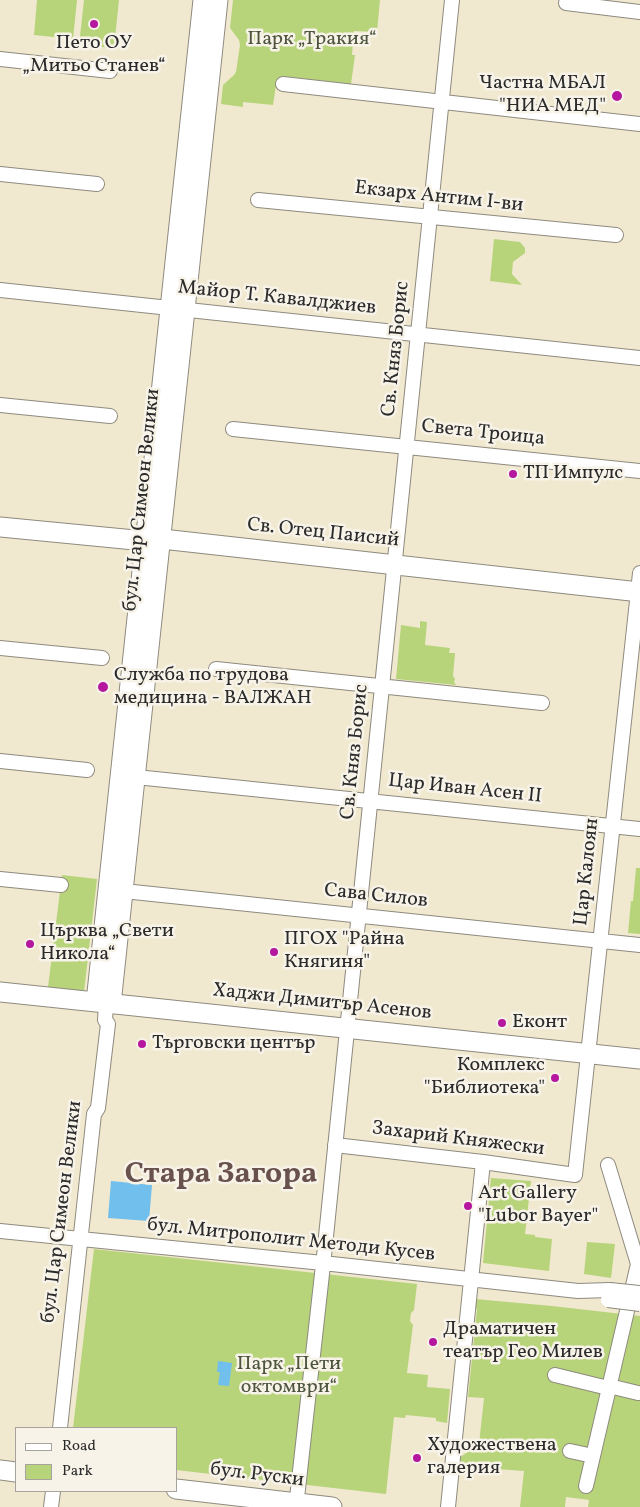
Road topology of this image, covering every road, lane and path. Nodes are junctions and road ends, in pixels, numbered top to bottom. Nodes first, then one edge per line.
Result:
1 (203, 0) edge
2 (218, 0) edge
3 (452, 0) edge
4 (566, 3) dead end
5 (640, 12) edge
6 (0, 60) edge
7 (110, 71) dead end
8 (283, 84) dead end
9 (442, 102) junction
10 (640, 124) edge
11 (0, 174) edge
12 (97, 184) dead end
13 (258, 200) dead end
14 (430, 217) junction
15 (616, 235) dead end
16 (0, 290) edge
17 (177, 309) junction
18 (418, 334) junction
19 (640, 358) edge
20 (0, 405) edge
21 (110, 416) dead end
22 (233, 429) dead end
23 (407, 447) junction
24 (640, 471) edge
25 (0, 527) edge
26 (153, 540) junction
27 (395, 565) junction
28 (640, 573) edge
29 (639, 592) edge
30 (0, 648) edge
31 (102, 658) dead end
32 (216, 669) dead end
33 (382, 687) junction
34 (542, 703) dead end
35 (0, 761) edge
36 (88, 770) dead end
37 (136, 777) junction
38 (371, 800) junction
39 (613, 826) junction
40 (640, 829) edge
41 (0, 879) edge
42 (61, 885) dead end
43 (116, 890) junction
44 (359, 915) junction
45 (600, 941) junction
46 (640, 945) edge
47 (0, 992) edge
48 (104, 1003) junction
49 (347, 1028) junction
50 (588, 1054) junction
51 (640, 1059) edge
52 (335, 1145) junction
53 (483, 1162) junction
54 (608, 1165) dead end
55 (575, 1175) joint
56 (0, 1231) edge
57 (81, 1239) junction
58 (323, 1263) junction
59 (639, 1264) edge
60 (471, 1280) junction
61 (640, 1293) edge
62 (609, 1295) junction
63 (640, 1304) edge
64 (554, 1375) dead end
65 (609, 1387) junction
66 (638, 1393) dead end
67 (60, 1427) edge
68 (570, 1451) dead end
69 (593, 1456) junction
70 (0, 1470) edge
71 (15, 1472) edge
72 (586, 1486) dead end
73 (178, 1489) edge
74 (53, 1492) edge
75 (297, 1505) edge
76 (52, 1507) edge
77 (332, 1507) edge
78 (448, 1507) edge

1 - 17 street, бул. Цар Симеон Велики
2 - 17 street, бул. Цар Симеон Велики
3 - 9 street, Св. Княз Борис
4 - 5 street
6 - 7 street
8 - 9 street
9 - 10 street
9 - 14 street, Св. Княз Борис
11 - 12 street
13 - 14 street, Екзарх Антим I-ви
14 - 15 street, Екзарх Антим I-ви
14 - 18 street, Св. Княз Борис
16 - 17 street, Майор Т. Кавалджиев
17 - 18 street, Майор Т. Кавалджиев
17 - 26 street, бул. Цар Симеон Велики
18 - 19 street, Майор Т. Кавалджиев
18 - 23 street, Св. Княз Борис
20 - 21 street
22 - 23 street, Света Троица
23 - 24 street, Света Троица
23 - 27 street, Св. Княз Борис
25 - 26 street, Св. Отец Паисий
26 - 27 street, Св. Отец Паисий
26 - 37 street, бул. Цар Симеон Велики
26 - 43 street, бул. Цар Симеон Велики
27 - 29 street, Св. Отец Паисий
27 - 33 street, Св. Княз Борис
28 - 29 street, Цар Калоян
29 - 39 street, Цар Калоян
30 - 31 street
32 - 33 street
33 - 34 street
33 - 38 street, Св. Княз Борис
35 - 36 street
37 - 38 street, Цар Иван Асен II
37 - 43 street, бул. Цар Симеон Велики
38 - 39 street, Цар Иван Асен II
38 - 44 street, Св. Княз Борис
39 - 40 street, Цар Иван Асен II
39 - 45 street, Цар Калоян
41 - 42 street
43 - 44 street, Сава Силов
43 - 48 street, бул. Цар Симеон Велики
44 - 45 street, Сава Силов
44 - 49 street, Св. Княз Борис
45 - 46 street, Сава Силов
45 - 50 street, Цар Калоян
47 - 48 street, Хаджи Димитър Асенов
48 - 49 street, Хаджи Димитър Асенов
48 - 57 street, бул. Цар Симеон Велики
49 - 50 street, Хаджи Димитър Асенов
49 - 52 street, Св. Княз Борис
50 - 51 street, Хаджи Димитър Асенов
50 - 55 street, Цар Калоян
52 - 53 street, Захарий Княжески
52 - 58 street, Св. Княз Борис
53 - 55 street, Захарий Княжески
53 - 60 street
54 - 59 street
56 - 57 street, бул. Митрополит Методи Кусев
57 - 58 street, бул. Митрополит Методи Кусев
57 - 67 street, бул. Цар Симеон Велики
58 - 60 street, бул. Митрополит Методи Кусев
58 - 75 street, Св. Княз Борис
59 - 65 street
60 - 62 street, бул. Митрополит Методи Кусев
60 - 78 street
61 - 62 street, бул. Митрополит Методи Кусев, bridge
62 - 63 street, бул. Митрополит Методи Кусев, bridge
64 - 65 street
65 - 66 street
65 - 69 street
68 - 69 street
69 - 72 street
70 - 71 street
73 - 75 street, бул. Руски
74 - 76 street
75 - 77 street, бул. Руски

